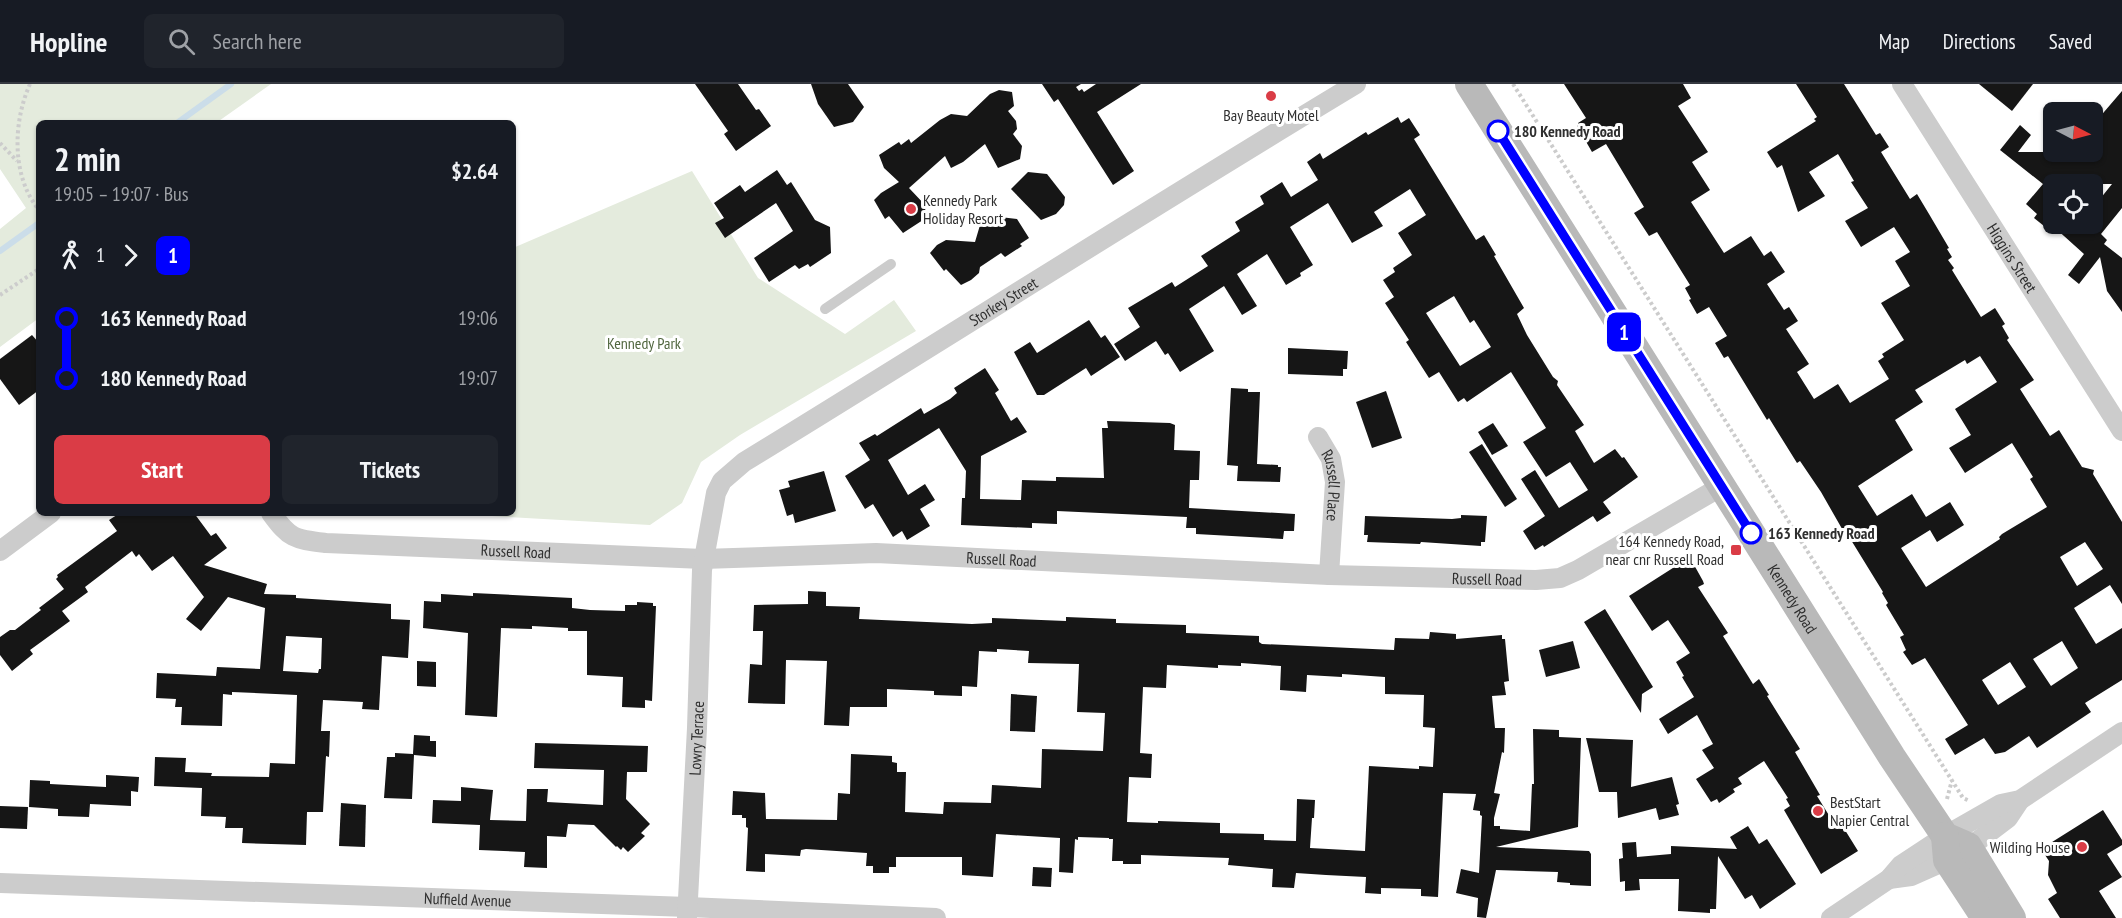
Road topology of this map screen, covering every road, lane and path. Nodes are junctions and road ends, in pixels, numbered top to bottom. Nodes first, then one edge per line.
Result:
1 (30, 84) edge
2 (1356, 84) edge
3 (1468, 84) edge
4 (1513, 84) edge
5 (1902, 84) edge
6 (0, 143) edge
7 (18, 162) junction
8 (36, 204) edge
9 (891, 264) dead end
10 (36, 271) edge
11 (0, 295) edge
12 (825, 309) dead end
13 (2122, 430) edge
14 (1318, 437) dead end
15 (1722, 486) junction
16 (47, 516) edge
17 (273, 516) edge
18 (0, 551) edge
19 (703, 559) junction
20 (1329, 575) junction
21 (2122, 732) edge
22 (1973, 801) dead end
23 (1953, 847) junction
24 (0, 883) edge
25 (687, 913) edge
26 (936, 918) edge
27 (1831, 918) edge
28 (1985, 918) edge
29 (2012, 918) edge

1 - 7 path
2 - 19 street, Storkey Street
3 - 15 main road, Kennedy Road
4 - 22 path
5 - 13 street, Higgins Street
6 - 7 path
7 - 8 path
9 - 12 lane
10 - 11 path
14 - 20 street, Russell Place
15 - 20 street, Russell Road
15 - 23 main road, Kennedy Road
16 - 18 street
17 - 19 street, Russell Road
19 - 20 street, Russell Road
19 - 25 street, Lowry Terrace
21 - 23 street
23 - 27 street
23 - 28 main road, Kennedy Road
23 - 29 main road, Kennedy Road
24 - 25 street, Nuffield Avenue
25 - 26 street, Nuffield Avenue

